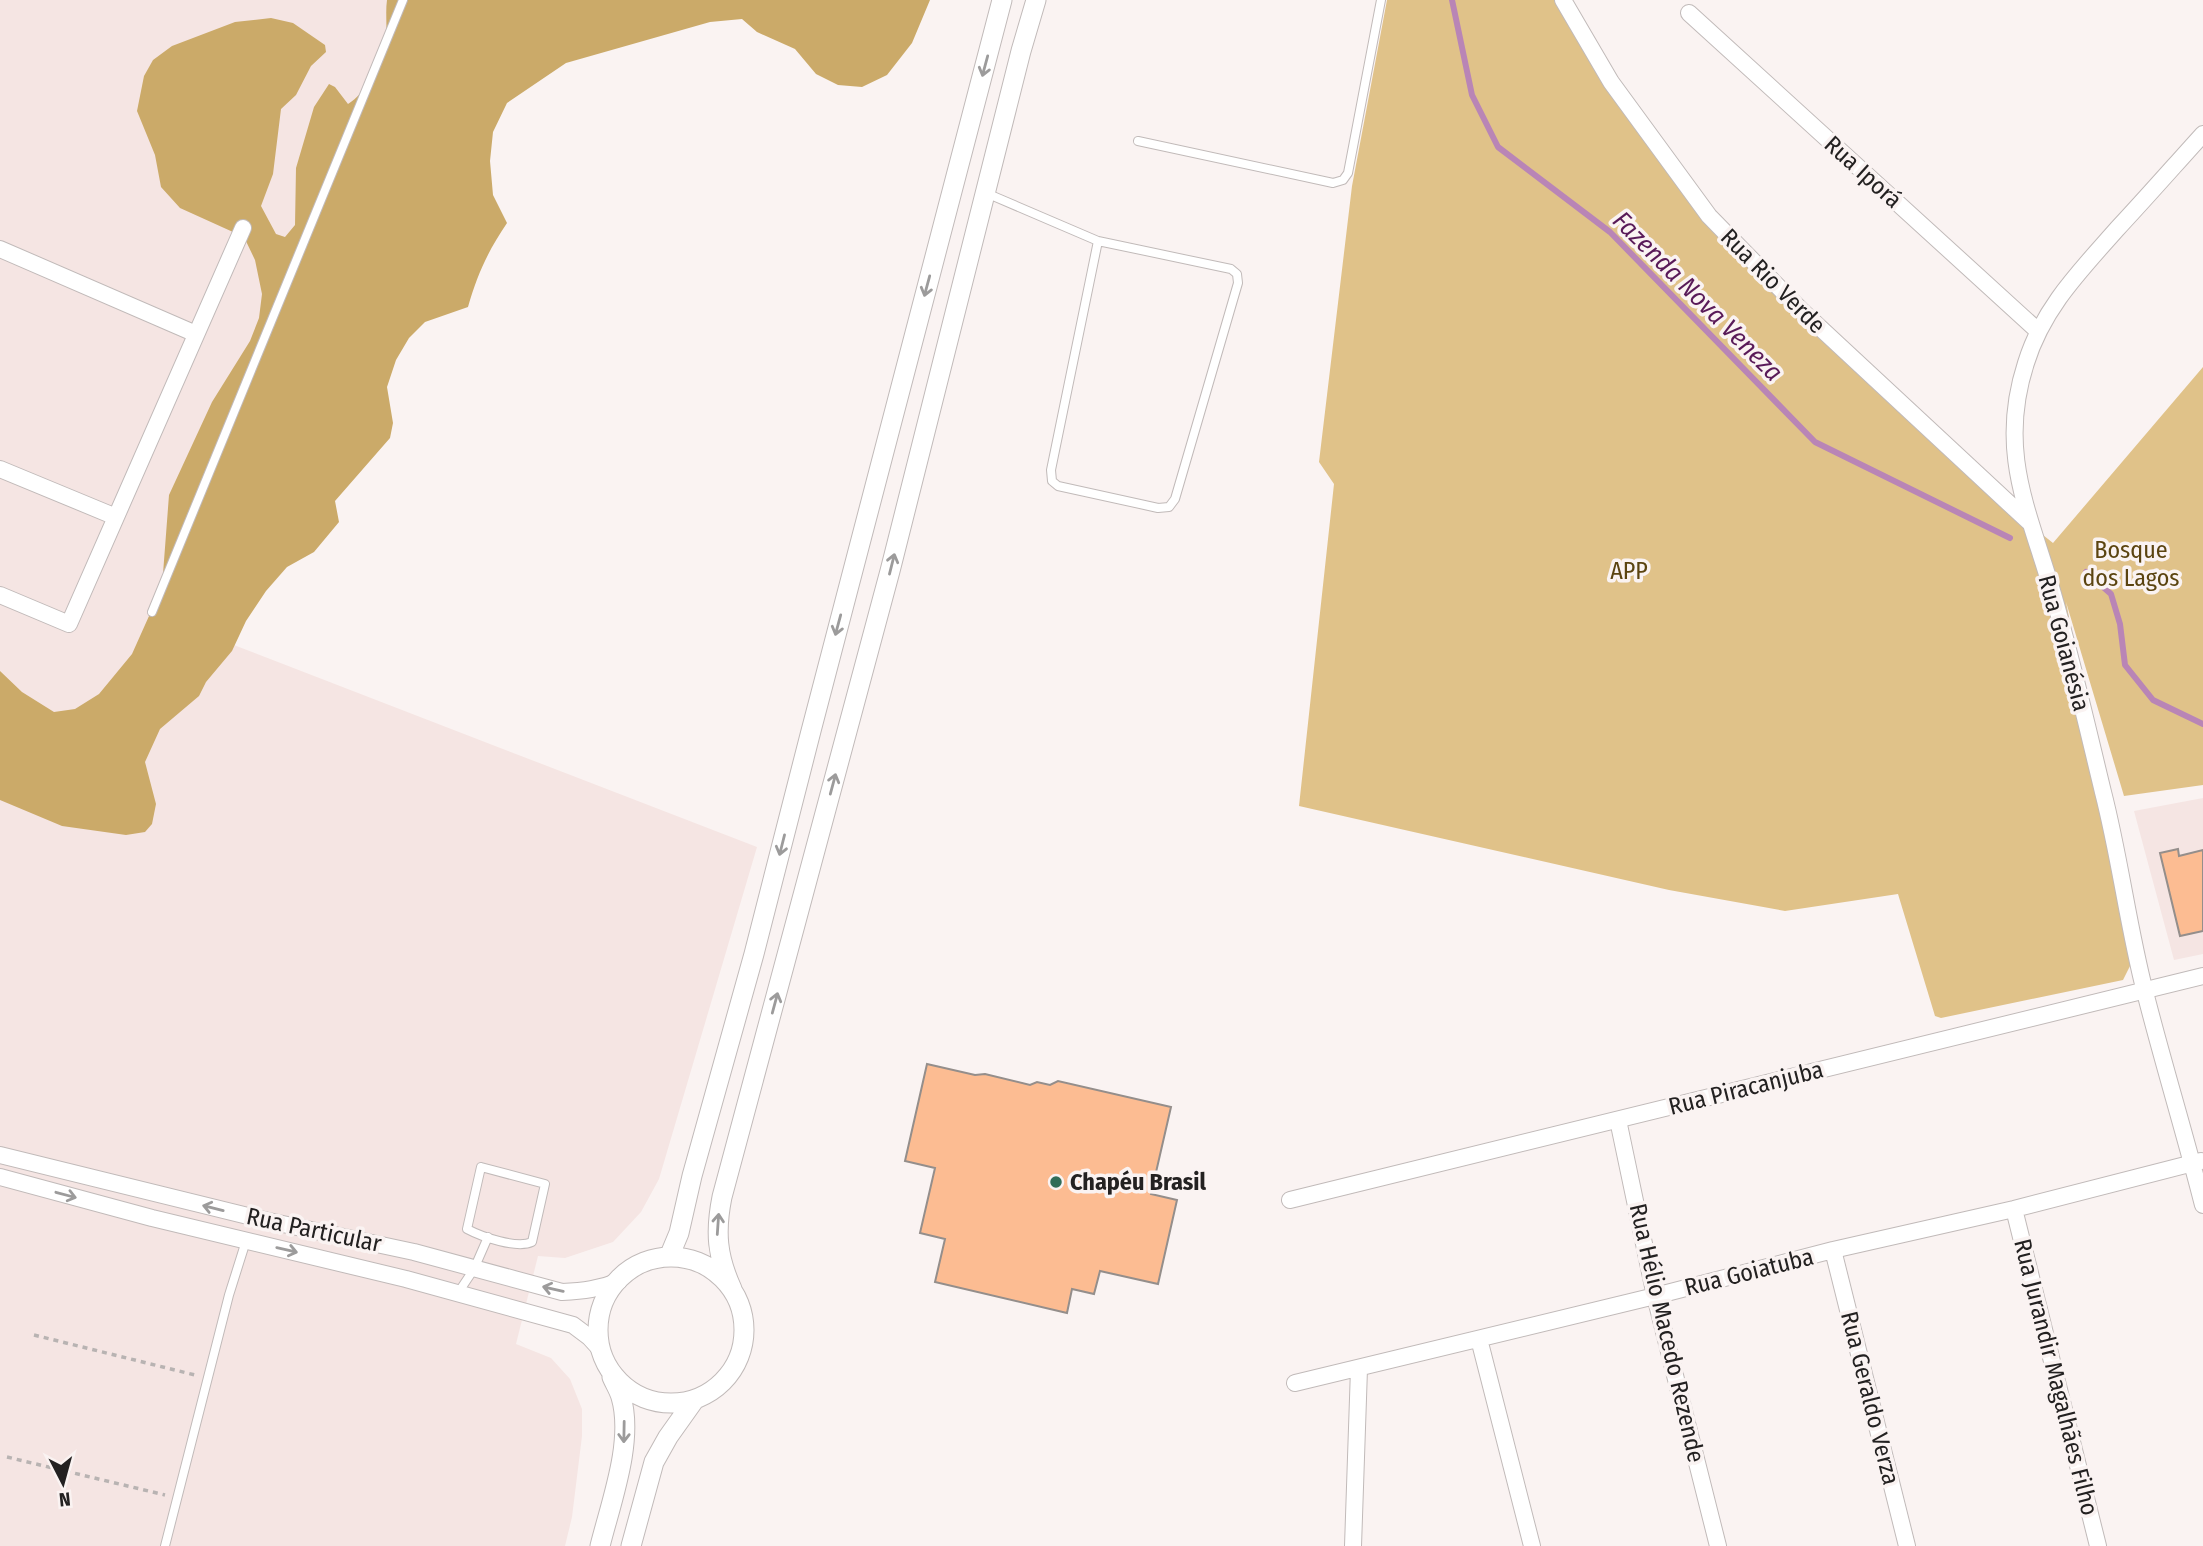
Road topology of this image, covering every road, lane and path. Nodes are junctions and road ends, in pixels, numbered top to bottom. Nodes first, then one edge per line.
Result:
1 (403, 0) edge
2 (1002, 0) edge
3 (1036, 0) edge
4 (1381, 0) edge
5 (1563, 0) edge
6 (1689, 13) dead end
7 (2203, 134) edge
8 (1138, 141) dead end
9 (986, 193) junction
10 (243, 228) dead end
11 (1098, 241) junction
12 (0, 250) edge
13 (2038, 331) junction
14 (196, 334) junction
15 (0, 469) edge
16 (116, 517) junction
17 (2029, 522) junction
18 (0, 595) edge
19 (152, 612) dead end
20 (2203, 976) edge
21 (2144, 989) junction
22 (1618, 1120) junction
23 (4, 1156) edge
24 (2198, 1162) edge
25 (1, 1178) edge
26 (1290, 1200) dead end
27 (2203, 1205) edge
28 (2014, 1209) junction
29 (488, 1237) junction
30 (246, 1241) junction
31 (1833, 1250) junction
32 (414, 1252) junction
33 (669, 1257) junction
34 (474, 1269) junction
35 (406, 1279) junction
36 (619, 1281) junction
37 (732, 1289) junction
38 (458, 1293) junction
39 (1656, 1296) junction
40 (34, 1335) dead end
41 (1479, 1339) junction
42 (604, 1358) junction
43 (1359, 1369) junction
44 (208, 1378) junction
45 (1296, 1383) dead end
46 (695, 1399) junction
47 (7, 1457) dead end
48 (177, 1498) junction
49 (165, 1546) edge
50 (600, 1546) edge
51 (631, 1546) edge
52 (1353, 1546) edge
53 (1532, 1546) edge
54 (1718, 1546) edge
55 (1907, 1546) edge
56 (2098, 1546) edge

1 - 19 lane
2 -> 33 street
3 - 9 street
4 - 8 lane
5 - 17 street, Rua Rio Verde
6 - 13 street, Rua Iporá
7 - 13 street, Rua Goianésia
9 - 11 lane
37 -> 9 street
10 - 14 street
11 - 11 lane
12 - 14 street
13 - 17 street, Rua Goianésia
14 - 16 street
15 - 16 street
16 - 18 street
17 - 21 street, Rua Goianésia
20 - 21 street, Rua Piracanjuba
21 - 22 street, Rua Piracanjuba
21 - 24 street, Rua Goianésia
22 - 26 street, Rua Piracanjuba
22 - 39 street, Rua Hélio Macedo Rezende
23 - 25 lane, Rua Particular
32 -> 23 street, Rua Particular
24 - 27 street, Rua Goianésia
24 - 28 street, Rua Goiatuba
25 -> 30 street, Rua Particular
28 - 31 street, Rua Goiatuba
28 - 56 street, Rua Jurandir Magalhães Filho
29 - 29 lane
29 - 34 lane
30 -> 35 street, Rua Particular
30 - 44 lane
31 - 39 street, Rua Goiatuba
31 - 55 street, Rua Geraldo Verza
32 - 34 street, Rua Particular
32 - 35 street
33 - 36 street
33 - 37 street
36 -> 34 street, Rua Particular
34 - 38 lane
35 - 38 street, Rua Particular
36 - 42 street
37 - 46 street
38 - 42 street, Rua Particular
39 - 41 street, Rua Goiatuba
39 - 54 street, Rua Hélio Macedo Rezende
40 - 44 path
41 - 43 street, Rua Goiatuba
41 - 53 street
42 - 46 street
42 -> 50 street
43 - 45 street, Rua Goiatuba
43 - 52 street
44 - 48 lane
46 - 51 street
47 - 48 path
48 - 49 lane

